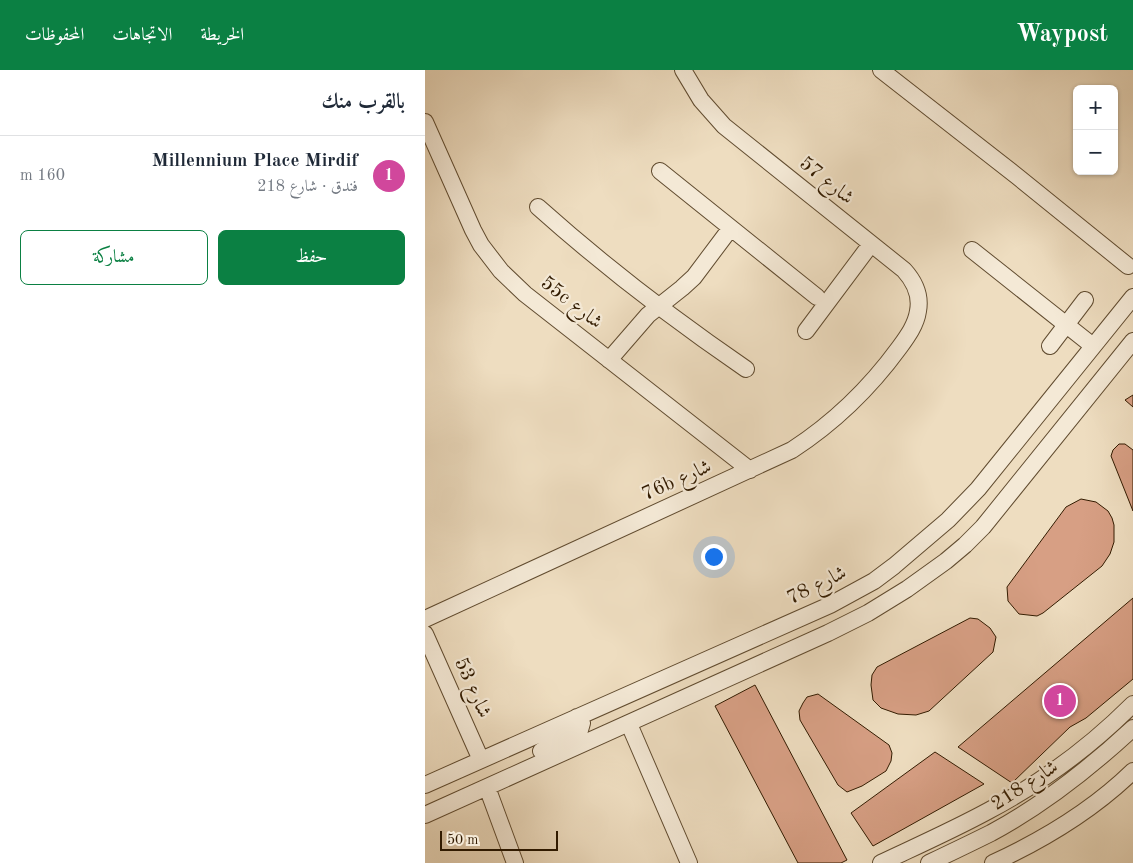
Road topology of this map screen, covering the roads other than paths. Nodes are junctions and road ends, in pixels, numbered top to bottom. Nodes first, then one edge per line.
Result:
1 (683, 70) edge
2 (881, 70) edge
3 (425, 122) edge
4 (660, 171) dead end
5 (539, 207) dead end
6 (730, 229) junction
7 (871, 244) junction
8 (972, 250) dead end
9 (1128, 266) dead end
10 (817, 297) dead end
11 (1133, 297) edge
12 (1085, 300) dead end
13 (657, 306) junction
14 (1066, 325) junction
15 (806, 331) dead end
16 (910, 332) joint
17 (1133, 341) edge
18 (1050, 346) dead end
19 (1093, 346) junction
20 (609, 360) junction
21 (745, 369) dead end
22 (750, 470) junction
23 (425, 619) edge
24 (766, 633) junction
25 (425, 634) edge
26 (676, 702) junction
27 (1133, 704) edge
28 (577, 717) junction
29 (629, 724) junction
30 (1133, 728) edge
31 (481, 760) junction
32 (528, 768) junction
33 (1133, 771) edge
34 (425, 785) edge
35 (487, 787) junction
36 (425, 815) edge
37 (515, 863) edge
38 (689, 863) edge
39 (881, 863) edge
40 (929, 863) edge
41 (993, 863) edge

1 - 7 street, شارع 57
2 - 9 street
3 - 20 street, 55c شارع
4 - 6 street
5 - 13 street
6 - 10 street
6 - 13 street
7 - 15 street
7 - 16 street, شارع 57
8 - 14 street
11 - 19 street, شارع 78
12 - 14 street
13 - 20 street
13 - 21 street
14 - 18 street
14 - 19 street
16 - 22 street, 76b شارع
17 - 26 street
19 - 24 street, شارع 78
20 - 22 street, 55c شارع
22 - 23 street, 76b شارع
24 - 26 street
24 - 28 street, شارع 78
25 - 31 street, شارع 53
26 - 29 street
27 - 39 street
28 - 31 street, شارع 78
28 - 32 street
29 - 32 street
29 - 38 street
30 - 40 street, شارع 218
31 - 34 street, شارع 78
32 - 35 street
33 - 41 street
35 - 36 street
35 - 37 street

